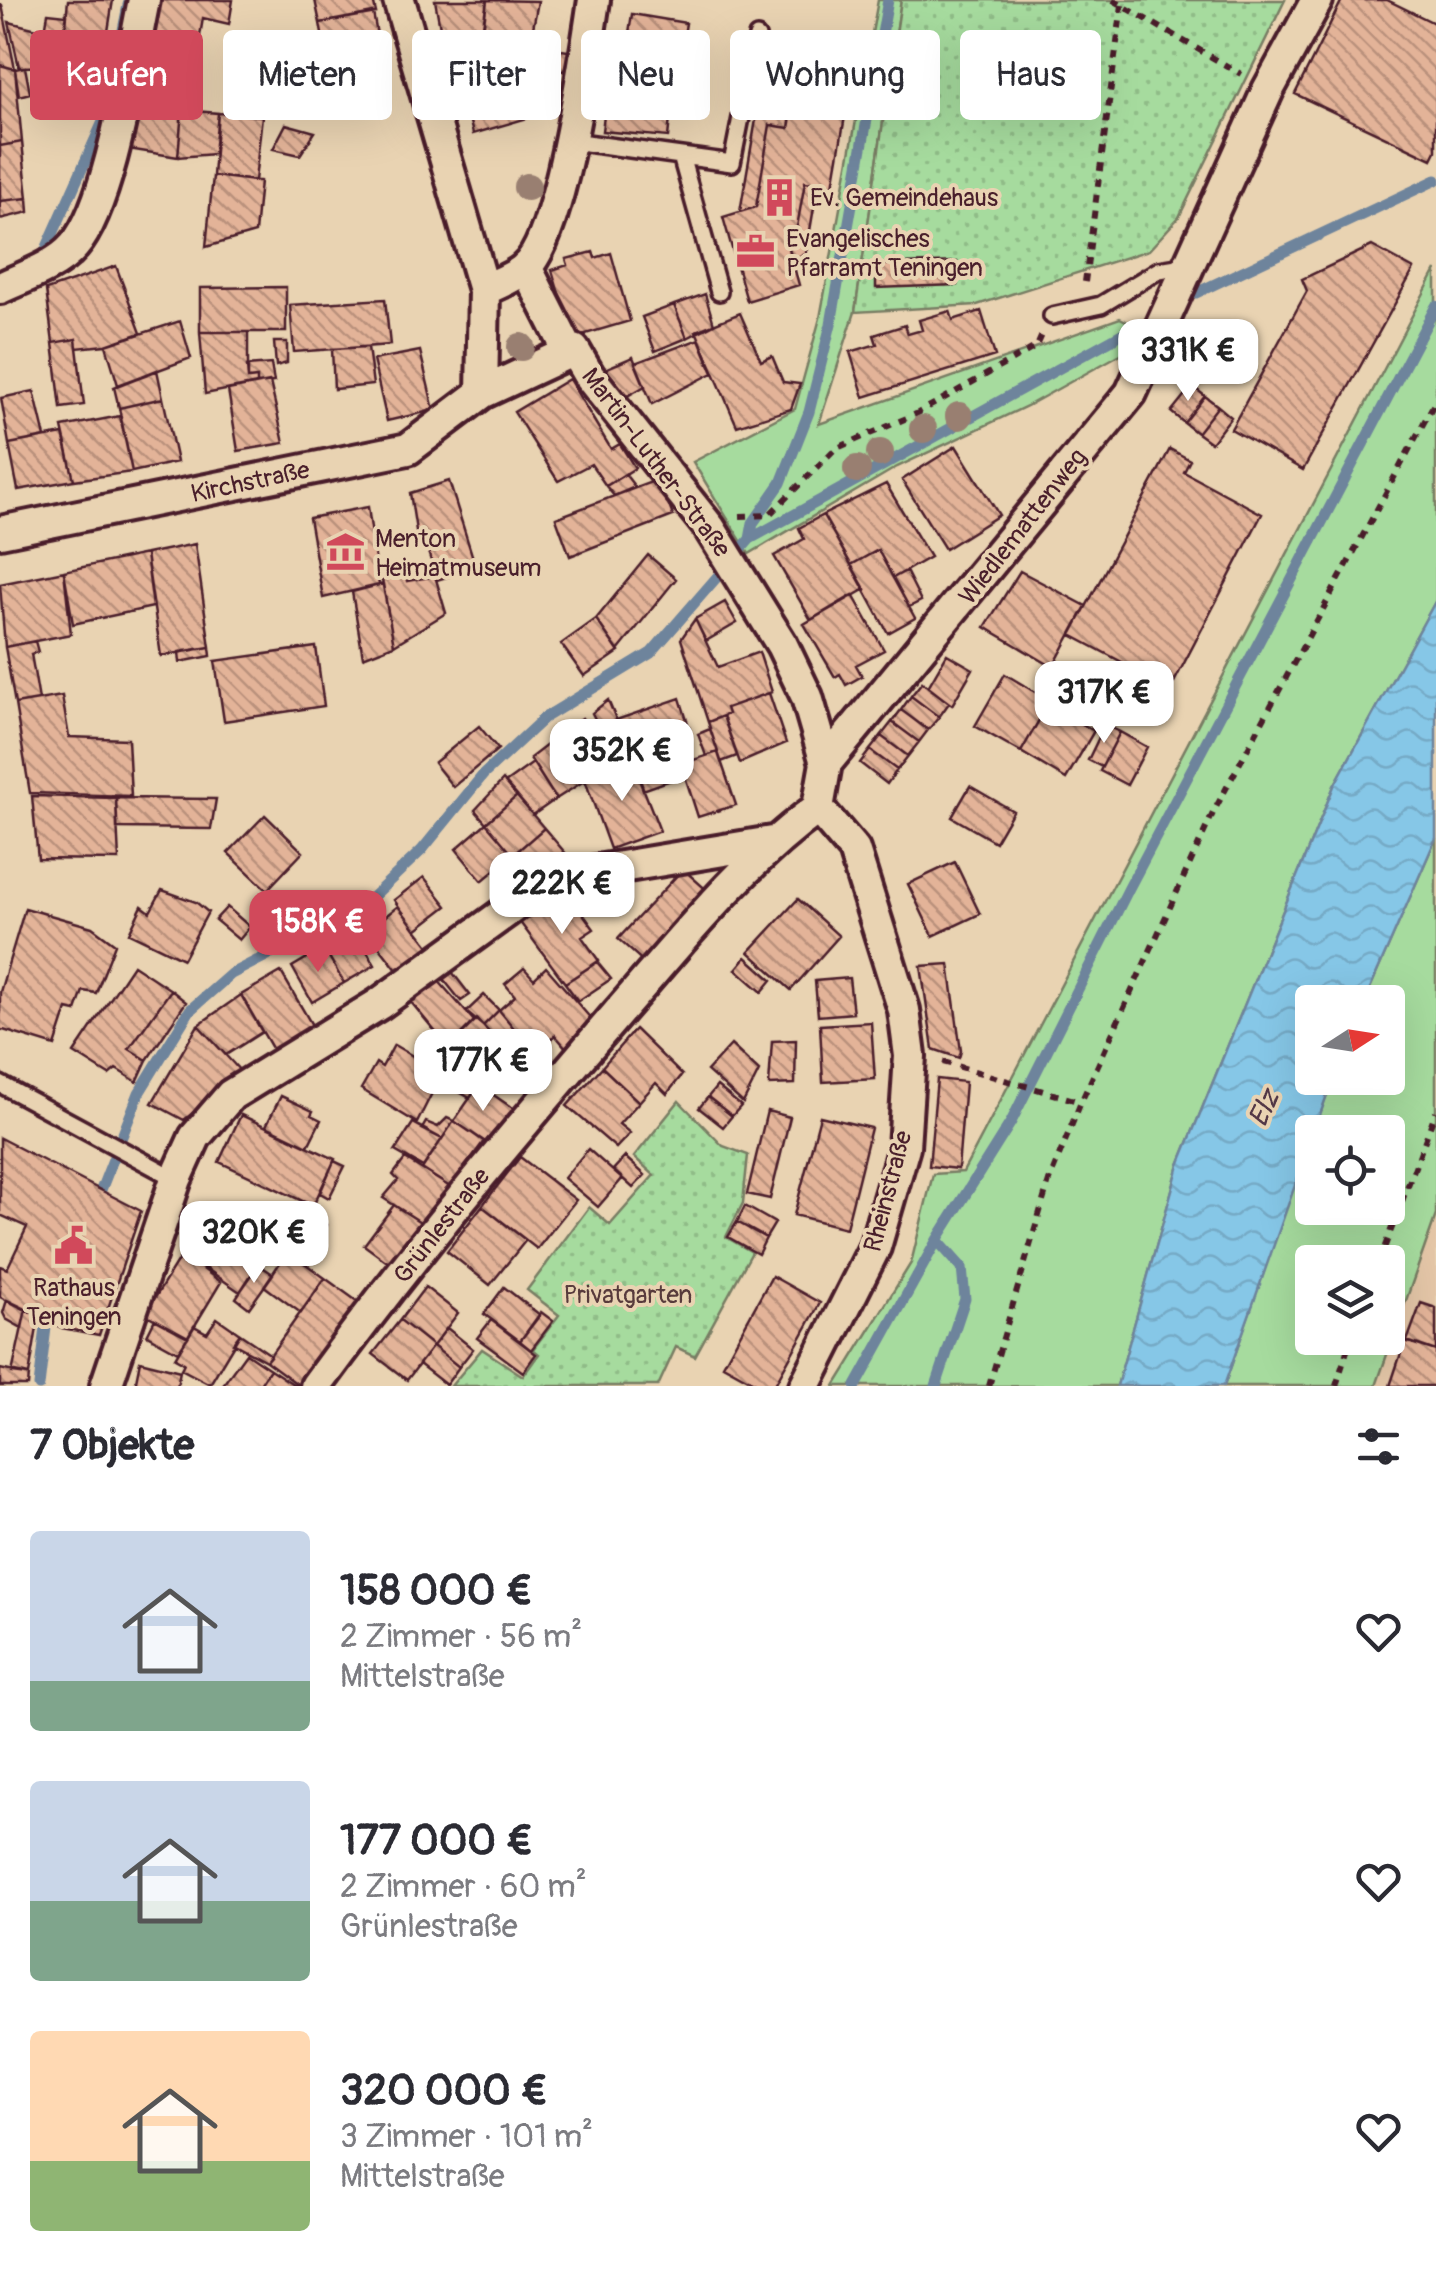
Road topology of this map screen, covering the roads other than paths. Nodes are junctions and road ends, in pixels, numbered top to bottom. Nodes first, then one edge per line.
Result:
1 (144, 0) edge
2 (399, 0) edge
3 (594, 0) edge
4 (1317, 0) edge
5 (741, 120) edge
6 (572, 142) junction
7 (681, 156) junction
8 (1189, 265) junction
9 (526, 268) junction
10 (0, 288) edge
11 (484, 290) junction
12 (719, 292) dead end
13 (1052, 316) road end
14 (568, 352) junction
15 (482, 393) junction
16 (0, 532) edge
17 (826, 763) junction
18 (818, 808) junction
19 (772, 842) junction
20 (0, 1084) edge
21 (176, 1178) junction
22 (106, 1386) edge
23 (316, 1386) edge
24 (805, 1386) edge

1 - 10 street
2 - 11 street
3 - 6 street
4 - 8 street, Wiedlemattenweg
5 - 7 lane
6 - 7 lane
6 - 9 street
7 - 12 lane
8 - 13 lane
8 - 17 street, Wiedlemattenweg
9 - 11 street
9 - 14 street
11 - 15 street
14 - 15 street, Martin-Luther-Straße
14 - 17 street, Martin-Luther-Straße
15 - 16 street, Kirchstraße
17 - 18 street
18 - 19 street, Grünlestraße
18 - 24 street, Rheinstraße
19 - 21 street
19 - 23 street, Grünlestraße
20 - 21 lane
21 - 22 street

